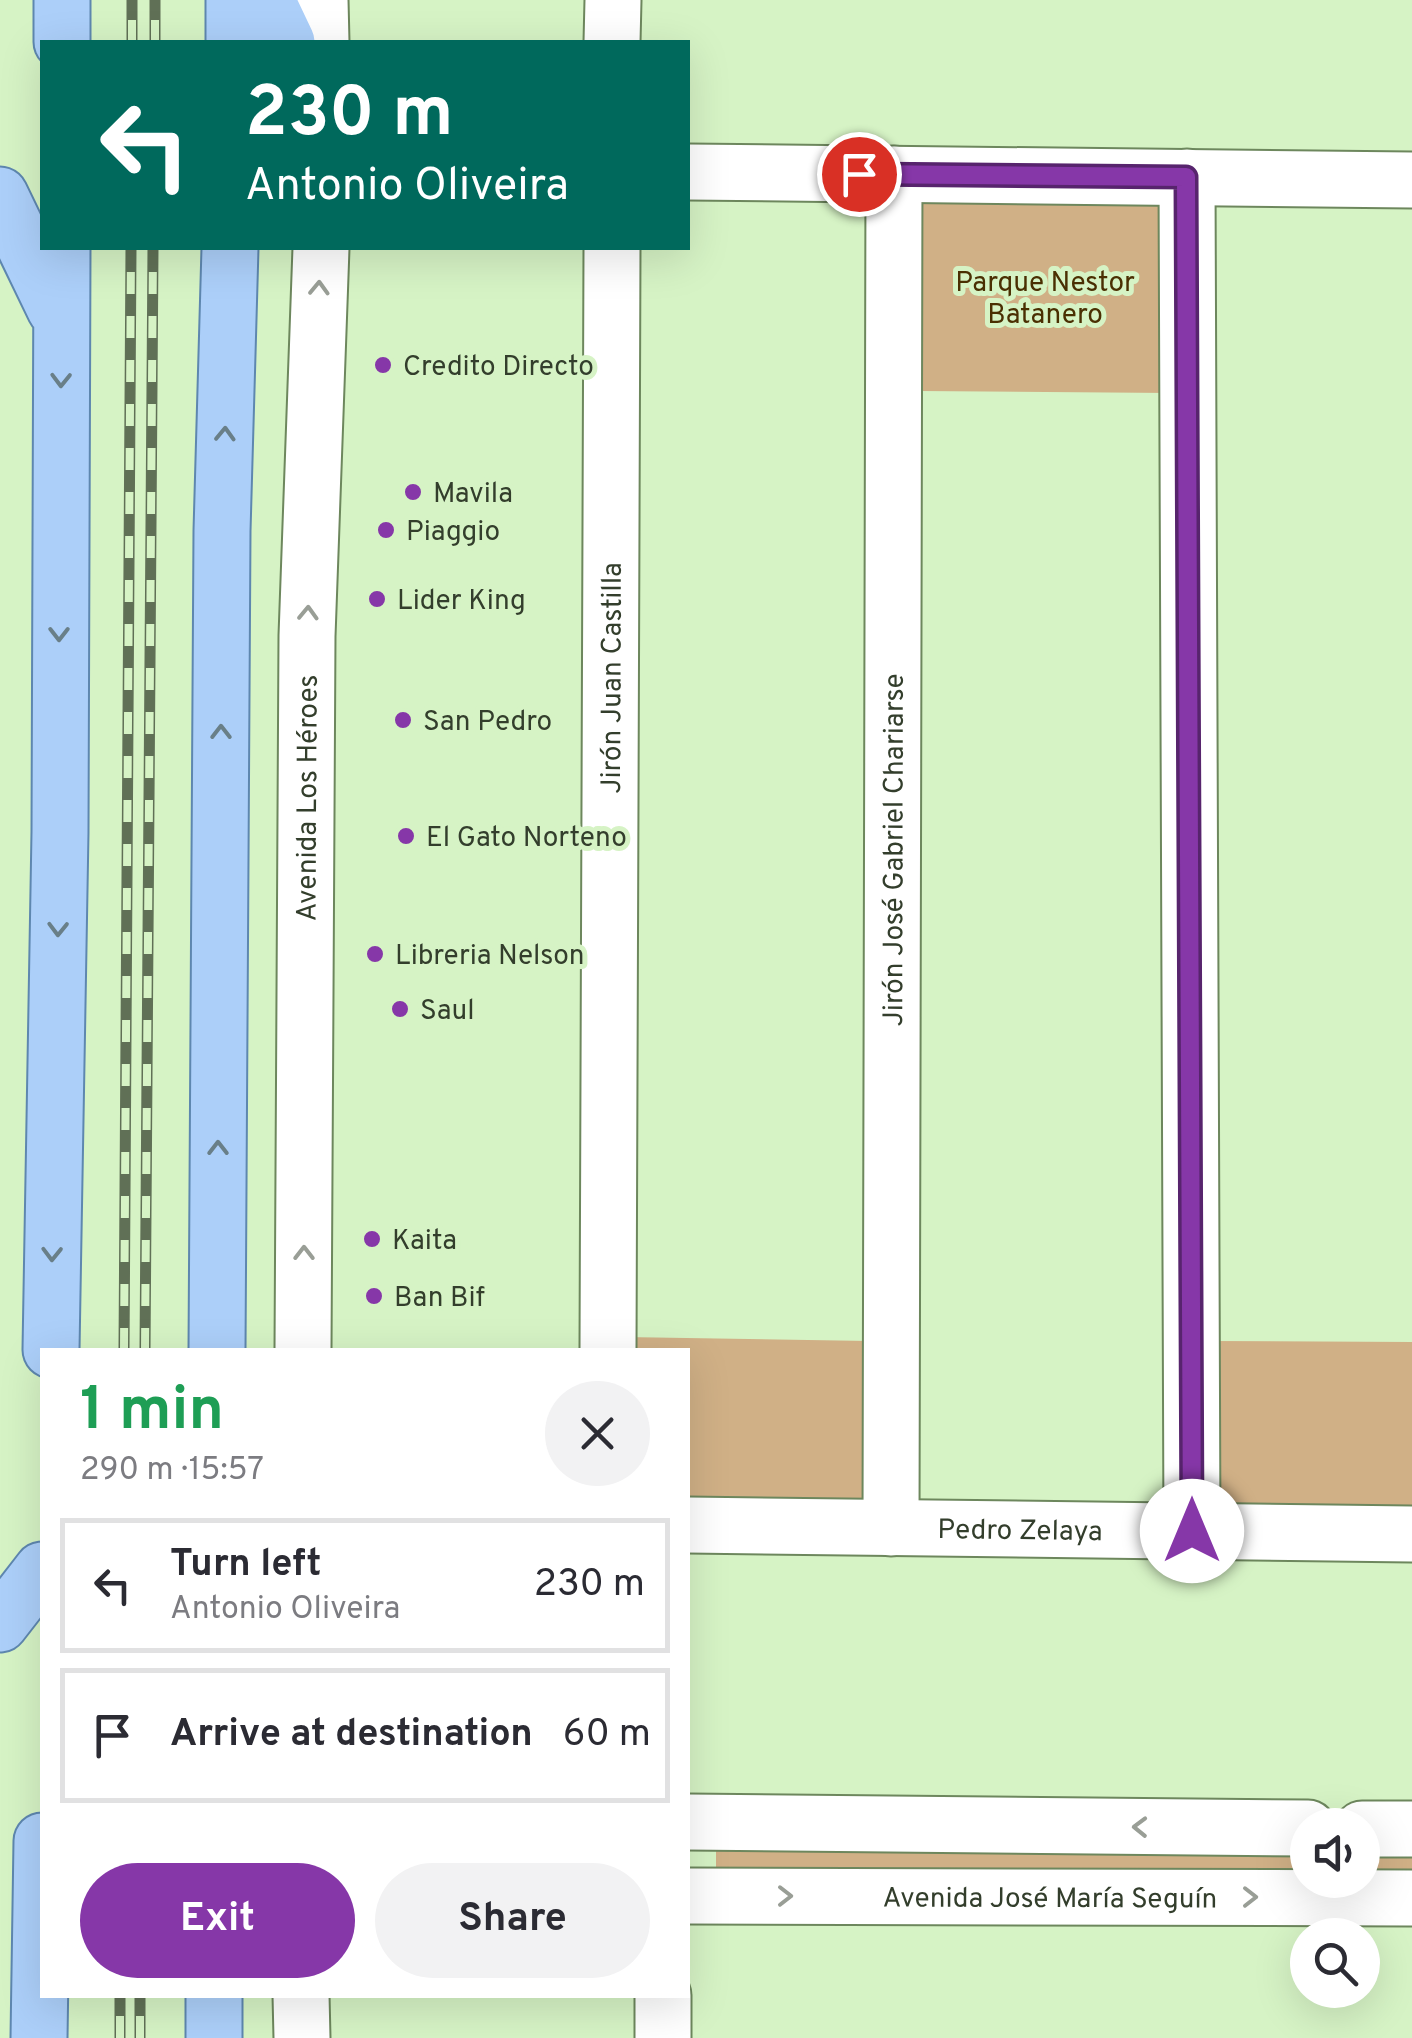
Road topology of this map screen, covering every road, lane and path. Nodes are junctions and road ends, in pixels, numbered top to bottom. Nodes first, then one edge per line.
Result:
1 (62, 0) edge
2 (234, 0) edge
3 (266, 0) edge
4 (320, 0) edge
5 (612, 0) edge
6 (62, 40) edge
7 (234, 40) edge
8 (287, 40) edge
9 (321, 40) edge
10 (612, 40) edge
11 (690, 172) edge
12 (894, 174) junction
13 (1186, 177) junction
14 (1412, 180) edge
15 (0, 195) edge
16 (62, 250) edge
17 (230, 250) edge
18 (321, 250) edge
19 (612, 250) edge
20 (62, 323) junction
21 (51, 1348) edge
22 (217, 1348) edge
23 (303, 1348) edge
24 (608, 1348) edge
25 (690, 1526) edge
26 (891, 1528) junction
27 (1192, 1531) junction
28 (1412, 1534) edge
29 (40, 1573) edge
30 (0, 1624) edge
31 (690, 1822) edge
32 (1290, 1828) edge
33 (1380, 1829) edge
34 (1412, 1829) edge
35 (690, 1896) edge
36 (1412, 1898) edge
37 (40, 1973) edge
38 (214, 1998) edge
39 (301, 1998) edge
40 (664, 1998) edge
41 (39, 2038) edge
42 (214, 2038) edge
43 (302, 2038) edge
44 (663, 2038) edge

1 - 6 main road
2 - 7 main road
3 - 8 main road
4 - 9 street
5 - 10 street
11 - 12 street
12 - 13 street
12 - 26 street, Jirón José Gabriel Chariarse
13 - 14 street
13 - 27 street
15 - 20 main road
16 - 20 main road
22 -> 17 main road
23 -> 18 street, Avenida Los Héroes
19 - 24 street, Jirón Juan Castilla
20 -> 21 main road
25 - 26 street, Pedro Zelaya
26 - 27 street, Pedro Zelaya
27 - 28 street, Pedro Zelaya
29 - 30 main road
32 -> 31 street
33 - 34 street
35 -> 36 street, Avenida José María Seguín
37 - 41 main road
38 - 42 main road
39 - 43 street
40 - 44 street

